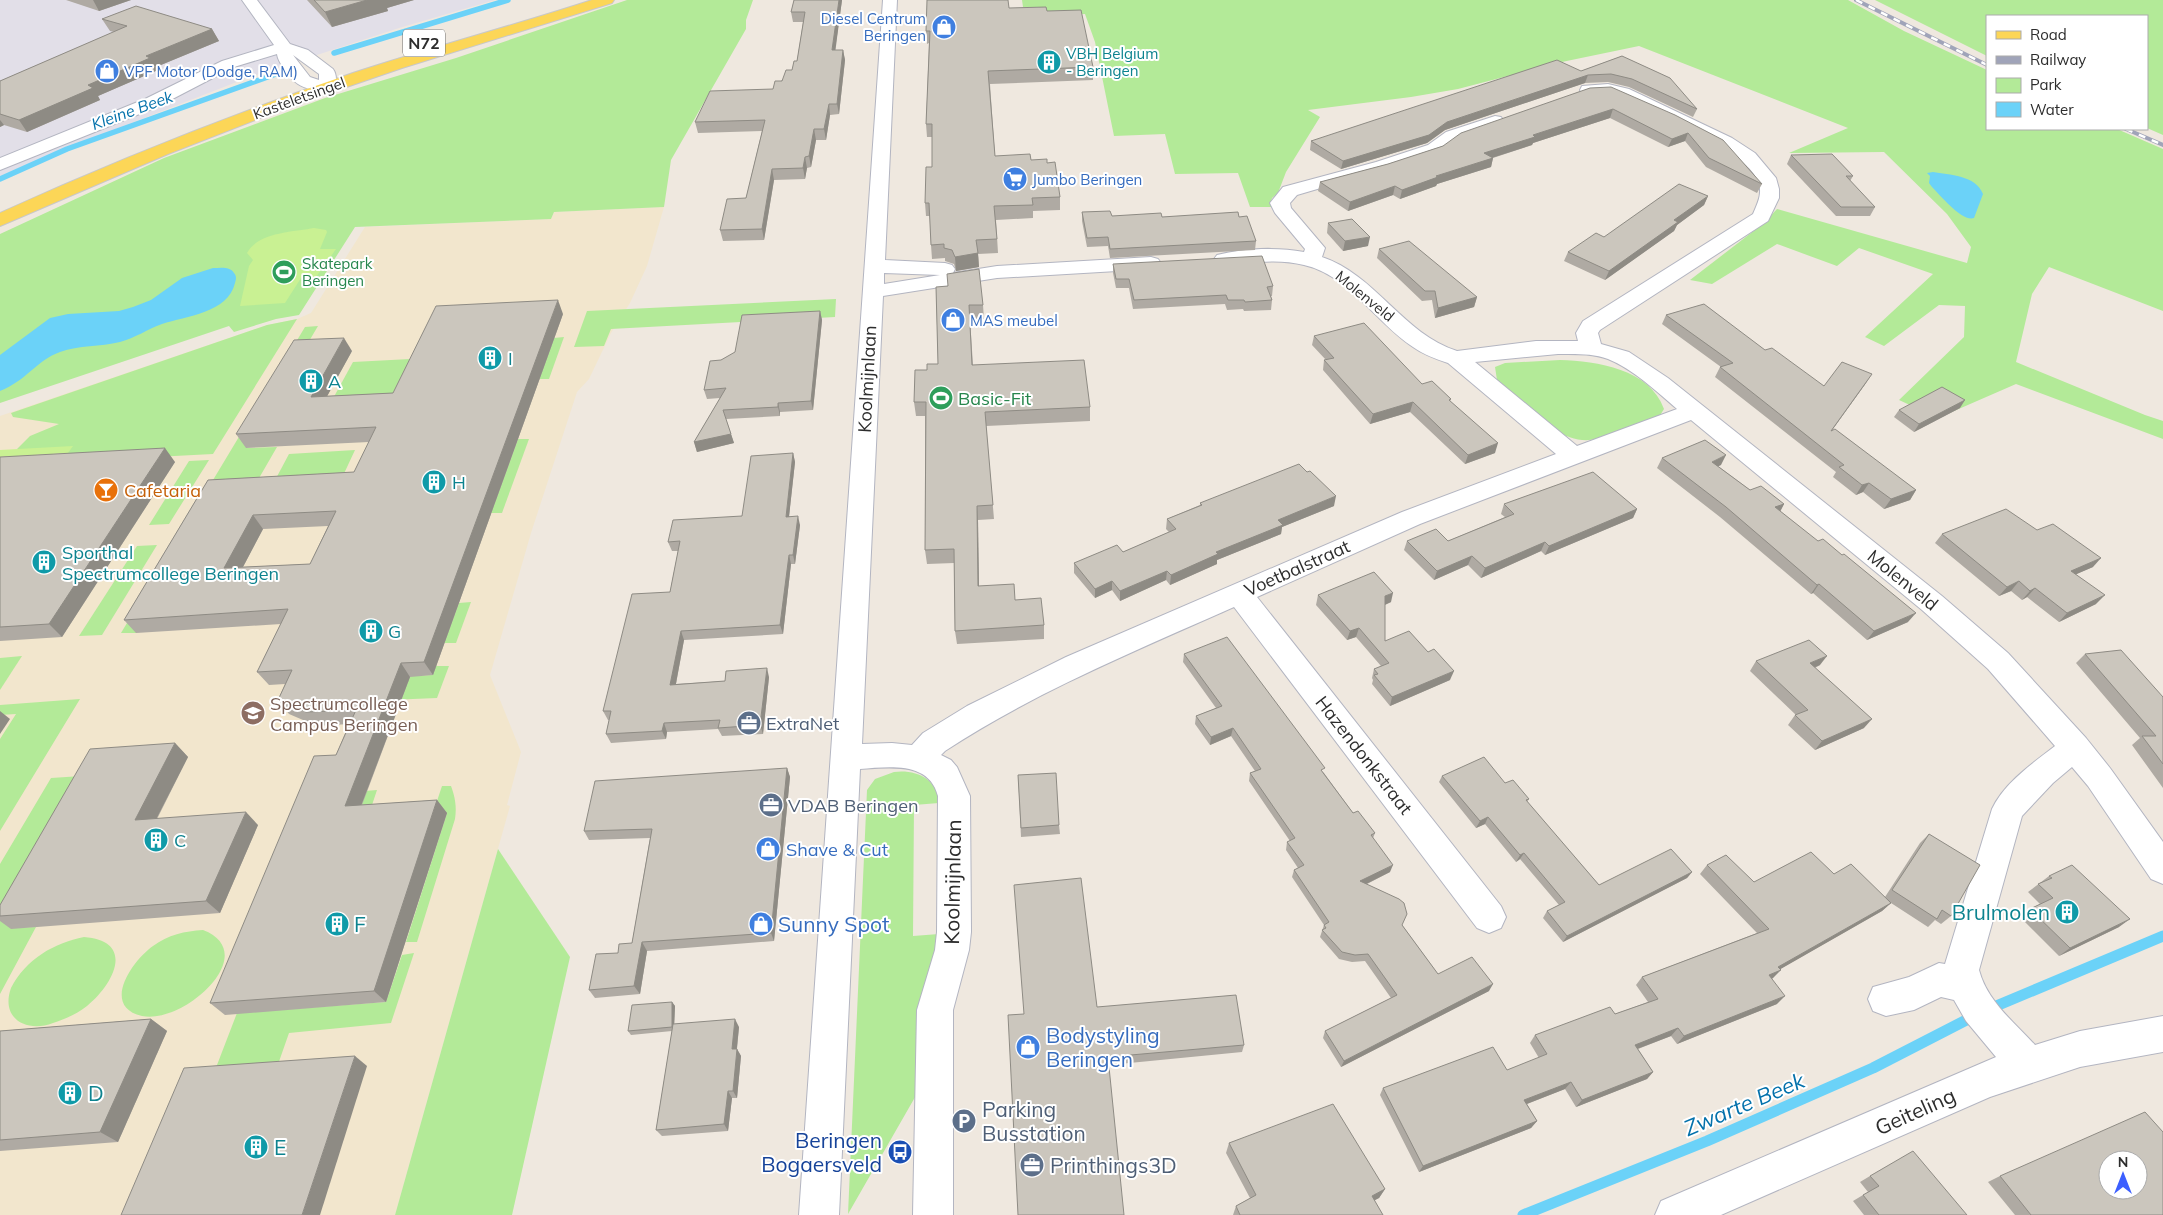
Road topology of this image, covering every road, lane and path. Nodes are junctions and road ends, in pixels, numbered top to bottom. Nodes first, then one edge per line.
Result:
1 (249, 0) edge
2 (607, 0) edge
3 (890, 0) edge
4 (542, 5) dead end
5 (284, 48) junction
6 (327, 80) junction
7 (304, 81) junction
8 (1576, 93) edge
9 (1514, 115) edge
10 (188, 122) dead end
11 (0, 165) edge
12 (0, 220) edge
13 (1205, 260) edge
14 (1311, 260) junction
15 (1166, 262) edge
16 (874, 266) junction
17 (996, 272) junction
18 (872, 292) junction
19 (1591, 348) junction
20 (1456, 358) junction
21 (1693, 411) junction
22 (1574, 456) junction
23 (1239, 594) junction
24 (2074, 747) junction
25 (845, 758) junction
26 (918, 759) junction
27 (2163, 869) edge
28 (1489, 917) dead end
29 (1964, 985) junction
30 (1886, 999) dead end
31 (2163, 1034) edge
32 (2028, 1065) junction
33 (818, 1215) edge
34 (933, 1215) edge
35 (1675, 1215) edge

1 - 5 street
2 - 6 main road, Kasteletsingel / N72
3 - 16 street, Koolmijnlaan
4 - 6 main road, Kasteletsingel / N72
5 - 6 street
5 - 7 street
5 - 11 street
6 - 7 main road, Kasteletsingel / N72
6 - 12 main road, Kasteletsingel / N72
7 - 10 main road, Kasteletsingel / N72
8 - 19 street
9 - 14 street
13 - 14 street, Molenveld
14 - 20 street, Molenveld
15 - 17 street
16 - 17 street
16 - 18 street, Koolmijnlaan
17 - 18 street
18 - 25 street, Koolmijnlaan
19 - 20 street, Molenveld
19 - 21 street, Molenveld
20 - 22 street, Molenveld
21 - 22 street, Voetbalstraat
21 - 24 street, Molenveld
22 - 23 street, Voetbalstraat
23 - 26 street, Voetbalstraat
23 - 28 street, Hazendonkstraat
24 - 27 street, Molenveld
24 - 29 street
25 - 26 street, Koolmijnlaan
25 - 33 street, Koolmijnlaan
26 - 34 street, Koolmijnlaan
29 - 30 street
29 - 32 street
31 - 32 street, Geiteling
32 - 35 street, Geiteling

